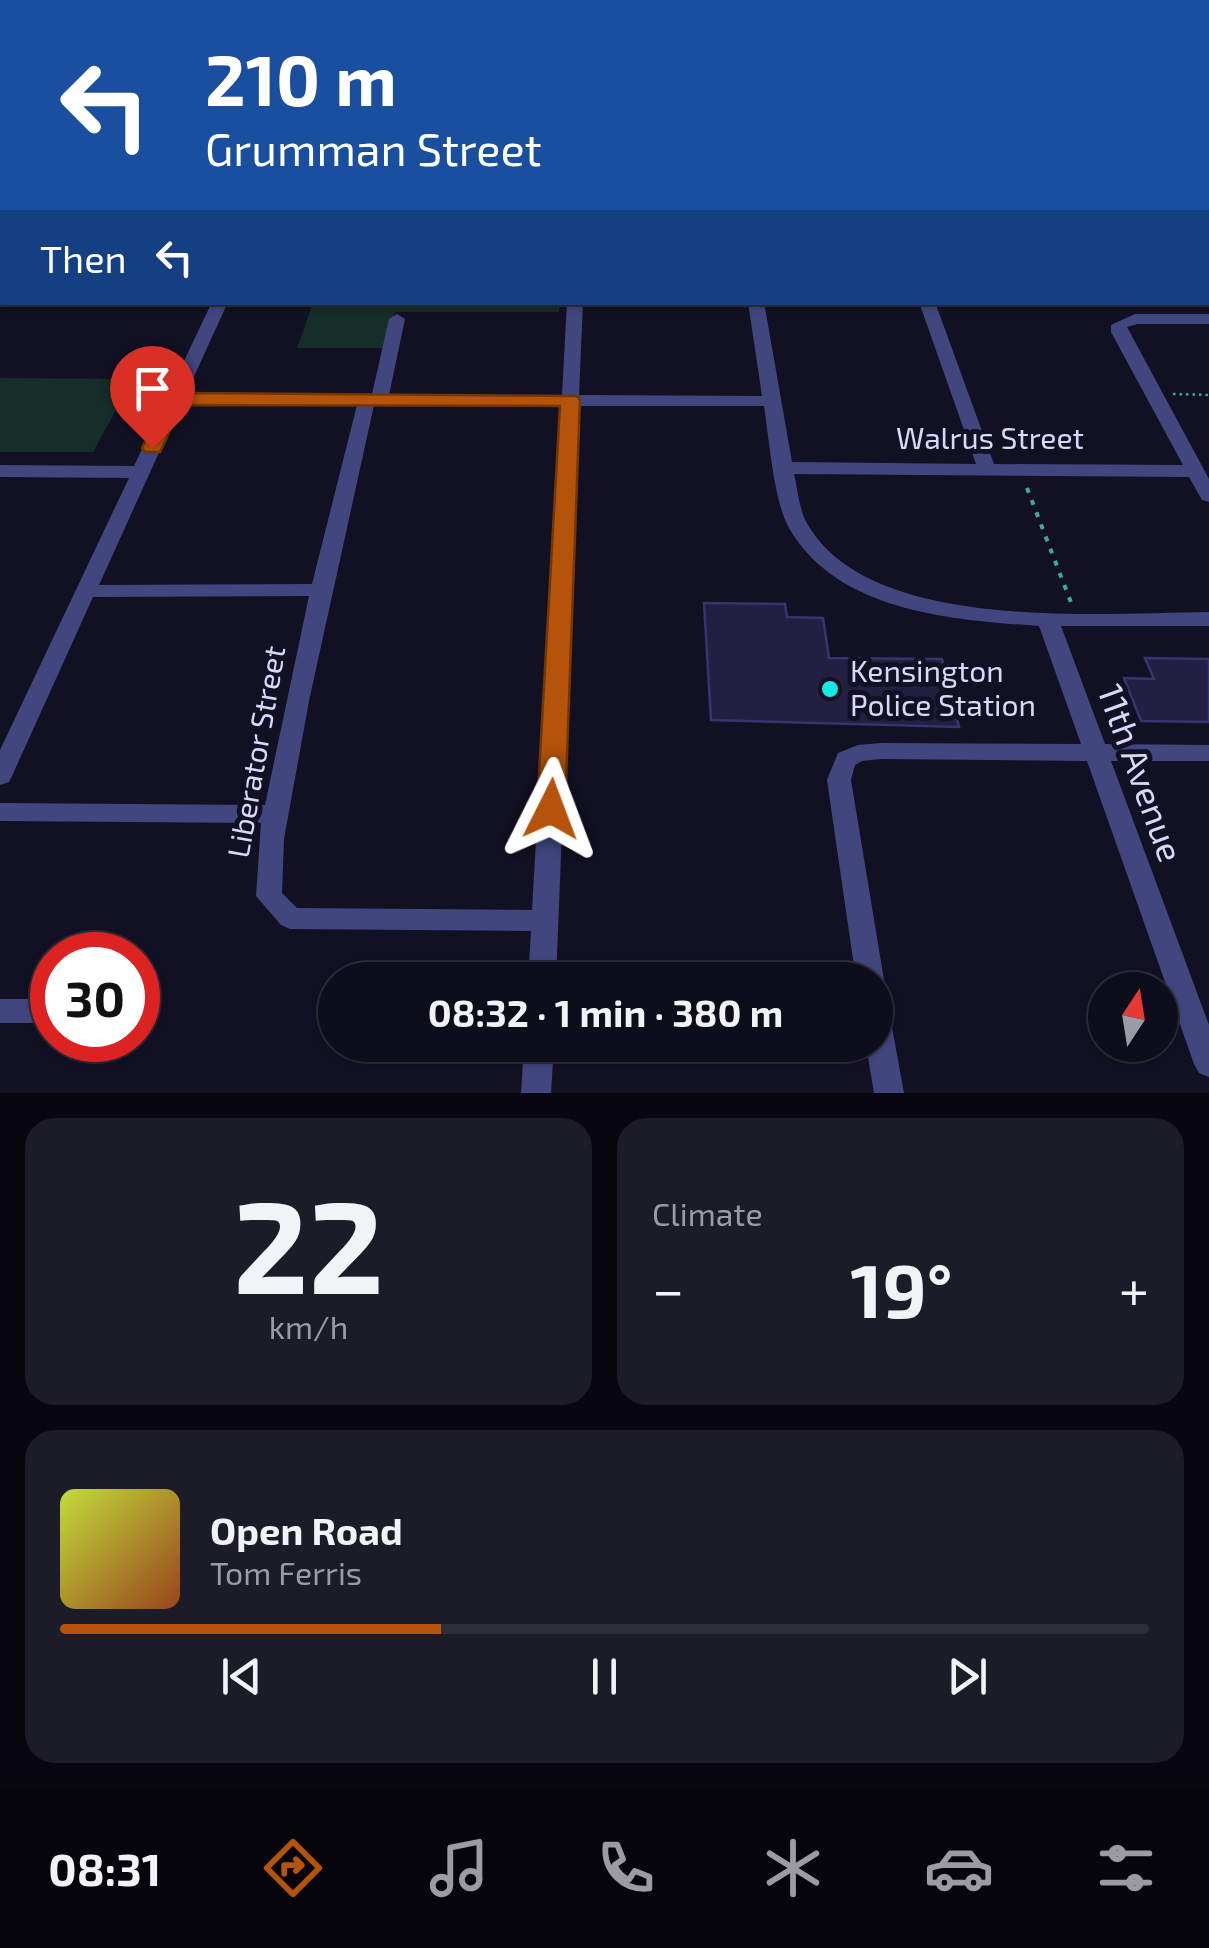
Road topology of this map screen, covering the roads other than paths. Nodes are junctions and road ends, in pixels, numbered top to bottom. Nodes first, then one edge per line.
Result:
1 (219, 305) edge
2 (575, 305) edge
3 (756, 305) edge
4 (928, 305) edge
5 (398, 319) dead end
6 (1209, 319) edge
7 (175, 399) junction
8 (373, 400) junction
9 (570, 400) junction
10 (770, 401) junction
11 (784, 468) junction
12 (988, 469) junction
13 (0, 471) edge
14 (1195, 471) junction
15 (141, 472) junction
16 (1209, 496) edge
17 (318, 590) junction
18 (86, 591) junction
19 (1047, 618) junction
20 (1209, 620) edge
21 (1096, 752) junction
22 (1209, 753) edge
23 (0, 776) edge
24 (0, 812) edge
25 (276, 814) junction
26 (546, 920) junction
27 (543, 962) edge
28 (867, 962) edge
29 (0, 1011) edge
30 (30, 1012) edge
31 (538, 1062) edge
32 (883, 1062) edge
33 (1209, 1064) edge
34 (536, 1093) edge
35 (888, 1093) edge

1 - 7 street
2 - 9 street
3 - 10 street
4 - 12 street
5 - 8 street, Liberator Street
6 - 14 street
7 - 8 street
7 - 15 street
8 - 9 street
8 - 17 street, Liberator Street
9 - 10 street
9 - 26 street
10 - 11 street
11 - 12 street, Walrus Street
11 - 19 street
12 - 14 street, Walrus Street
13 - 15 street
14 - 16 street
15 - 18 street
17 - 18 street
17 - 25 street, Liberator Street
18 - 23 street
19 - 20 street
19 - 21 street, 11th Avenue
21 - 22 street
21 - 28 street
21 - 33 street, 11th Avenue
24 - 25 street
25 - 26 street, Liberator Street
26 - 27 street
29 - 30 street
31 - 34 street
32 - 35 street

